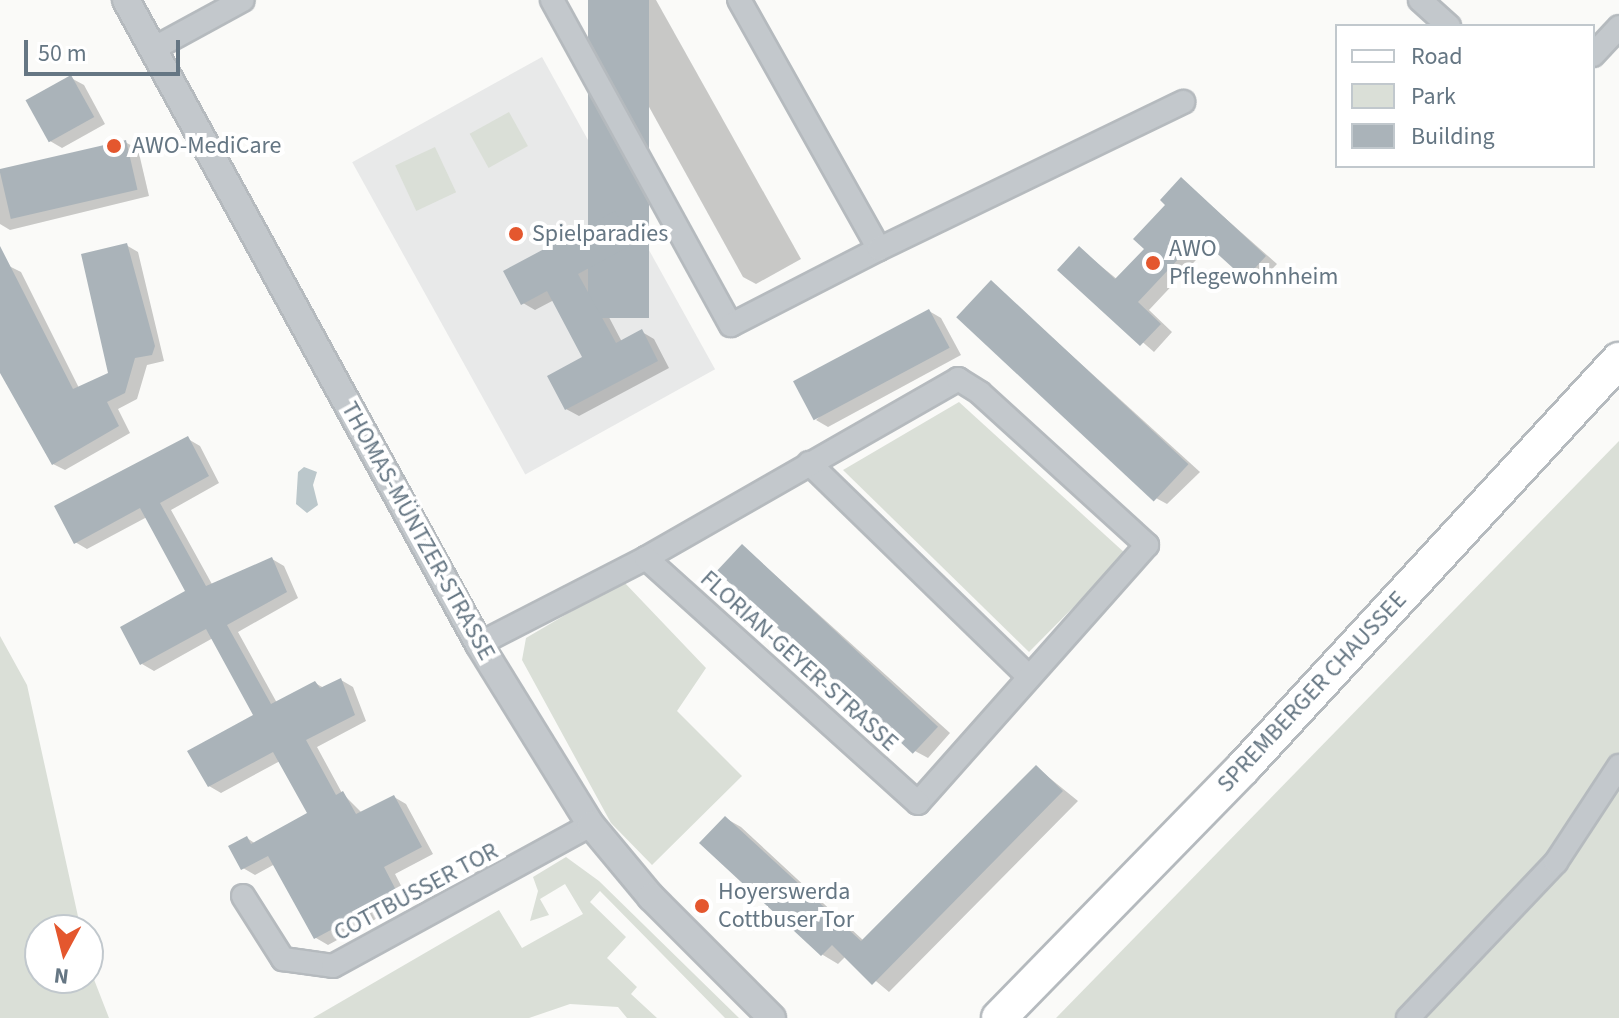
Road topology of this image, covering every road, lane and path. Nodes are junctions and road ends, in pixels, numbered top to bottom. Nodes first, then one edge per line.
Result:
1 (126, 0) edge
2 (243, 0) edge
3 (552, 0) edge
4 (739, 0) edge
5 (1420, 0) edge
6 (1447, 24) edge
7 (1619, 27) edge
8 (153, 49) junction
9 (1595, 53) edge
10 (1183, 102) dead end
11 (879, 249) junction
12 (1619, 360) edge
13 (809, 463) junction
14 (646, 558) junction
15 (479, 644) junction
16 (1027, 675) junction
17 (1619, 766) edge
18 (591, 825) junction
19 (243, 896) dead end
20 (772, 1018) edge
21 (999, 1018) edge
22 (1408, 1018) edge

1 - 8 street, THOMAS-MÜNTZER-STRASSE
2 - 8 street
3 - 11 street
4 - 11 street
5 - 6 street
7 - 9 street
8 - 15 street, THOMAS-MÜNTZER-STRASSE
10 - 11 street
12 - 21 main road, SPREMBERGER CHAUSSEE
13 - 14 street
13 - 16 street
13 - 16 street
14 - 15 street
14 - 16 street, FLORIAN-GEYER-STRASSE
15 - 18 street, THOMAS-MÜNTZER-STRASSE
17 - 22 street
18 - 19 street, COTTBUSSER TOR
18 - 20 street, THOMAS-MÜNTZER-STRASSE

